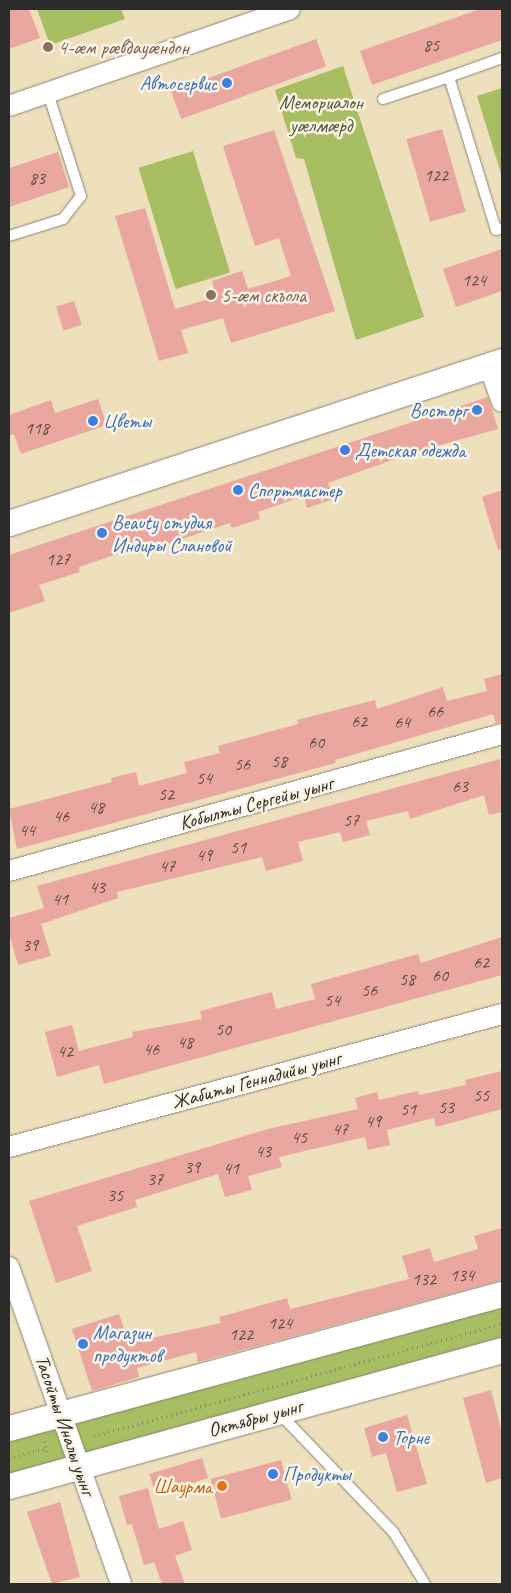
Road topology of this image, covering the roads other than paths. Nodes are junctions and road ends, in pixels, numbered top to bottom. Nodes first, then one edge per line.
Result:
1 (290, 9) edge
2 (502, 58) edge
3 (449, 77) junction
4 (48, 93) junction
5 (383, 99) dead end
6 (9, 106) edge
7 (502, 228) edge
8 (9, 236) edge
9 (496, 364) edge
10 (502, 402) edge
11 (9, 523) edge
12 (502, 734) edge
13 (9, 870) edge
14 (502, 1014) edge
15 (9, 1147) edge
16 (9, 1267) edge
17 (502, 1294) edge
18 (502, 1350) edge
19 (278, 1412) junction
20 (50, 1417) junction
21 (9, 1428) edge
22 (90, 1463) junction
23 (9, 1486) edge
24 (121, 1584) edge
25 (425, 1584) edge

1 - 4 street
2 - 3 lane
3 - 5 lane
3 - 7 lane
4 - 6 street
4 - 8 lane
9 - 10 street
9 - 11 street
12 - 13 street, Кобылты Сергейы уынг
14 - 15 street, Жабиты Геннадийы уынг
16 - 20 street, Тасойты Иналы уынг
17 - 20 street
18 - 19 street, Октябры уынг
19 - 22 street, Октябры уынг
19 - 25 lane
20 - 21 street
20 - 22 street, Тасойты Иналы уынг
22 - 23 street, Октябры уынг
22 - 24 street, Тасойты Иналы уынг

